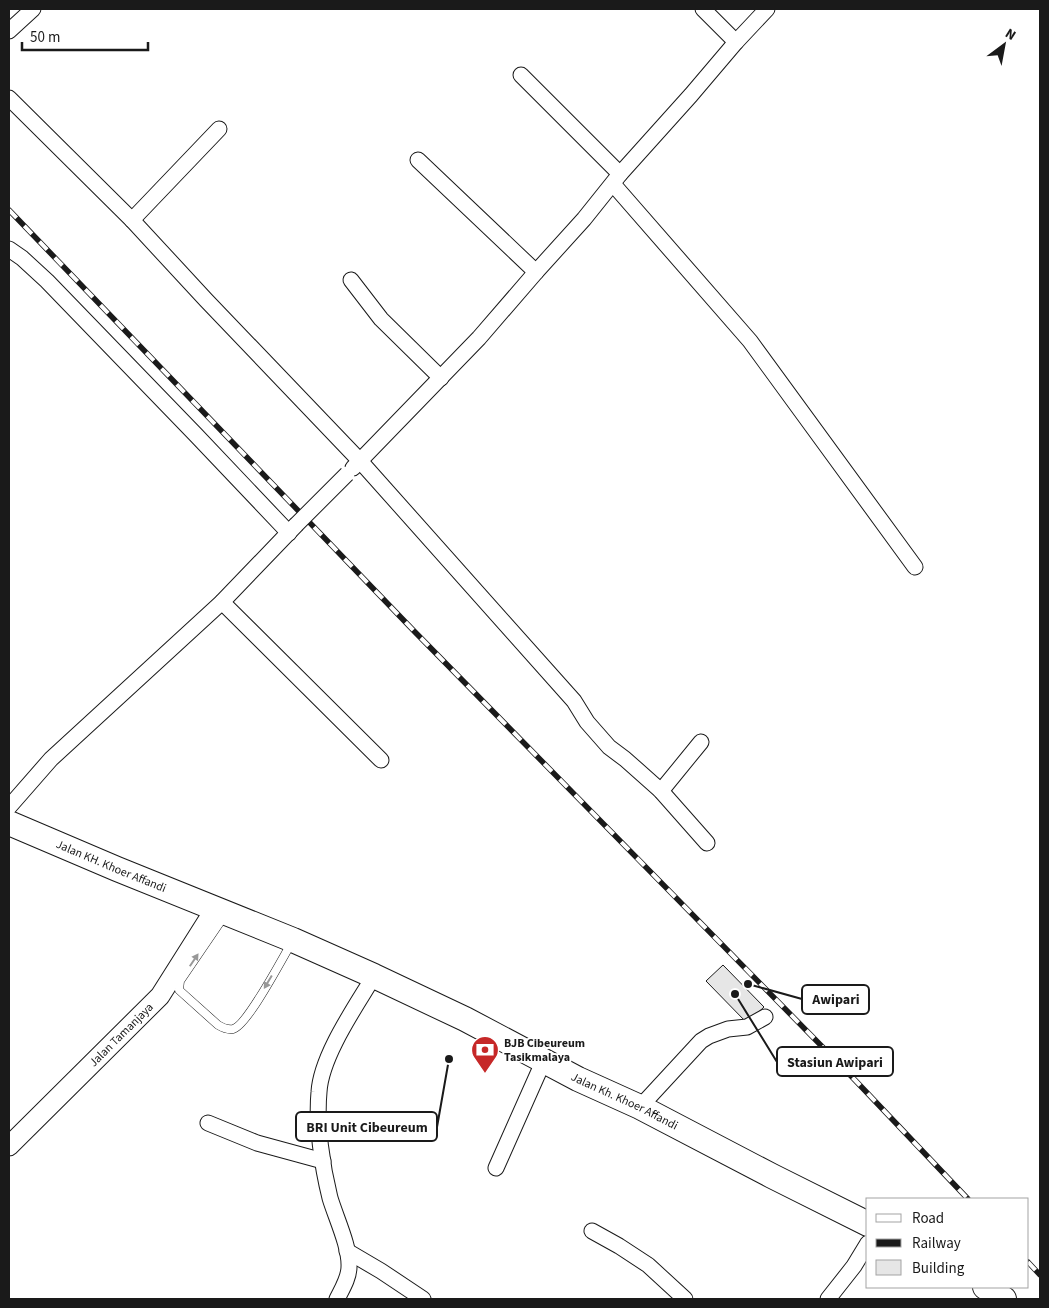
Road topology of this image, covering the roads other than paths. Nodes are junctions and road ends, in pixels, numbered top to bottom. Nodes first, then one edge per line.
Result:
1 (33, 9) edge
2 (703, 9) edge
3 (767, 9) edge
4 (9, 31) edge
5 (736, 42) junction
6 (521, 75) dead end
7 (9, 98) edge
8 (219, 129) dead end
9 (418, 160) dead end
10 (616, 179) junction
11 (132, 220) junction
12 (9, 249) edge
13 (536, 272) junction
14 (351, 280) dead end
15 (441, 378) junction
16 (361, 462) junction
17 (293, 529) junction
18 (915, 567) dead end
19 (222, 602) junction
20 (701, 742) dead end
21 (381, 760) dead end
22 (661, 791) junction
23 (9, 807) edge
24 (9, 823) edge
25 (707, 843) dead end
26 (220, 911) junction
27 (293, 940) junction
28 (374, 976) junction
29 (765, 1017) dead end
30 (544, 1060) junction
31 (640, 1107) junction
32 (208, 1123) dead end
33 (9, 1146) edge
34 (323, 1161) junction
35 (496, 1168) dead end
36 (866, 1223) edge
37 (592, 1231) dead end
38 (866, 1245) edge
39 (348, 1251) junction
40 (987, 1288) edge
41 (337, 1299) edge
42 (423, 1299) edge
43 (684, 1299) edge
44 (828, 1299) edge
45 (1004, 1299) edge

1 - 4 street
2 - 5 street
3 - 5 street
5 - 10 street
6 - 10 street
7 - 11 street
8 - 11 street
9 - 13 street
10 - 13 street
10 - 18 street
11 - 16 street
12 - 17 street
13 - 15 street
14 - 15 street
15 - 16 street
16 - 17 street, bridge
16 - 22 street
17 - 19 street
19 - 21 street
19 - 23 street
20 - 22 street
22 - 25 street
24 - 26 main road, Jalan KH. Khoer Affandi
26 - 27 main road, Jalan Kh. Khoer Affandi
27 -> 26 lane
26 - 33 street, Jalan Tamanjaya
27 - 28 main road, Jalan Kh. Khoer Affandi
28 - 30 main road, Jalan Kh. Khoer Affandi
28 - 34 street
29 - 31 street
30 - 31 main road, Jalan Kh. Khoer Affandi
30 - 35 street
31 - 36 main road, Jalan Kh. Khoer Affandi
32 - 34 street
34 - 39 street
37 - 43 street
38 - 44 street
39 - 41 street
39 - 42 street
40 - 45 main road

